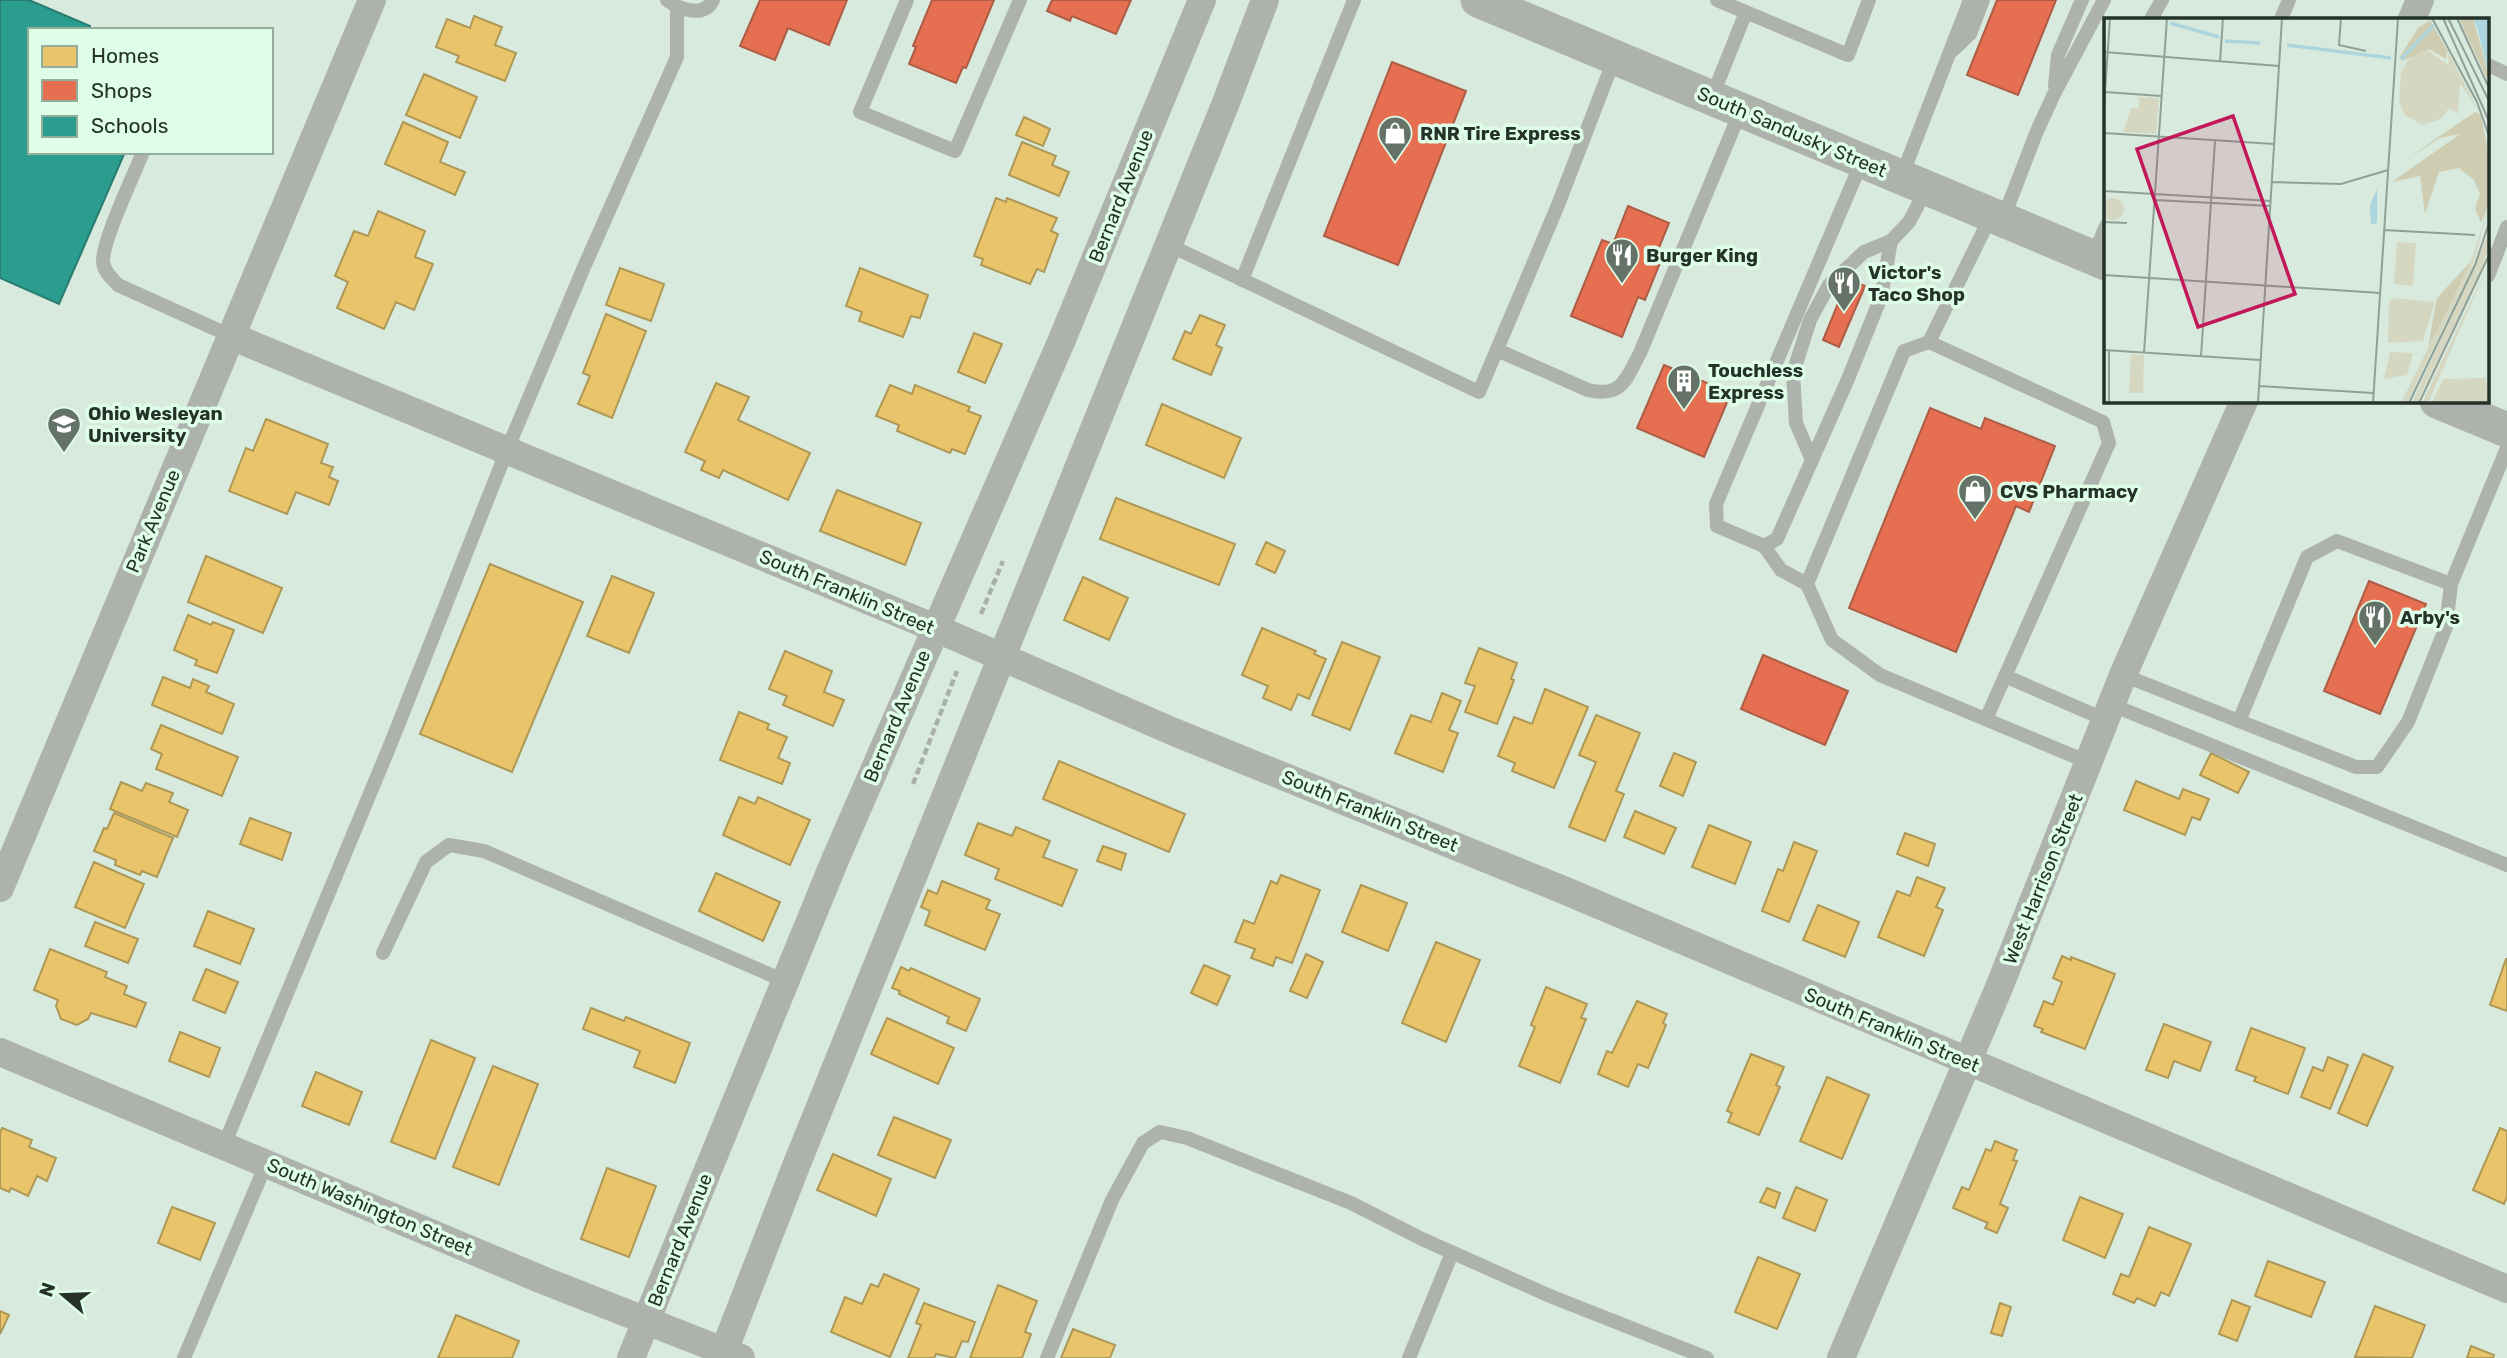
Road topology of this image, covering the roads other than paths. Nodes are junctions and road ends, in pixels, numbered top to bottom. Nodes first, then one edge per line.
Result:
1 (372, 0) edge
2 (713, 0) edge
3 (907, 0) edge
4 (1020, 0) edge
5 (1202, 0) edge
6 (1265, 0) edge
7 (1354, 0) edge
8 (1478, 0) edge
9 (1717, 0) edge
10 (1869, 0) edge
11 (1970, 0) edge
12 (1983, 0) edge
13 (2082, 0) edge
14 (2104, 0) edge
15 (2162, 0) edge
16 (2289, 0) edge
17 (2420, 0) edge
18 (672, 4) edge
19 (1746, 12) junction
20 (2152, 18) edge
21 (2281, 18) edge
22 (2412, 18) edge
23 (1948, 55) junction
24 (1615, 57) junction
25 (2490, 66) edge
26 (2507, 74) edge
27 (2054, 94) junction
28 (1726, 104) junction
29 (142, 154) edge
30 (1862, 161) junction
31 (1914, 183) junction
32 (1997, 218) junction
33 (2507, 228) edge
34 (2104, 237) edge
35 (1891, 241) junction
36 (1168, 245) junction
37 (2100, 260) edge
38 (2490, 271) edge
39 (1242, 280) junction
40 (231, 336) junction
41 (1929, 342) junction
42 (1497, 350) junction
43 (2244, 402) edge
44 (2440, 402) edge
45 (2506, 432) edge
46 (507, 450) junction
47 (1812, 460) junction
48 (1764, 546) junction
49 (1807, 584) junction
50 (2451, 584) junction
51 (934, 628) junction
52 (1003, 658) junction
53 (2123, 675) junction
54 (2005, 676) junction
55 (2109, 713) junction
56 (1986, 719) junction
57 (2239, 721) junction
58 (2090, 763) junction
59 (2507, 865) edge
60 (0, 888) edge
61 (383, 953) dead end
62 (785, 981) junction
63 (0, 1052) edge
64 (1966, 1062) junction
65 (224, 1145) junction
66 (267, 1164) junction
67 (1452, 1253) junction
68 (2507, 1289) edge
69 (647, 1320) junction
70 (732, 1354) edge
71 (184, 1358) edge
72 (631, 1358) edge
73 (1047, 1358) edge
74 (1409, 1358) edge
75 (1707, 1358) edge
76 (1841, 1358) edge

1 - 40 street, Park Avenue
2 - 18 lane
3 - 4 lane
5 - 51 street, Bernard Avenue
6 - 36 street
7 - 39 lane
8 - 24 street, South Sandusky Street
9 - 19 lane
10 - 19 lane
11 - 23 lane
12 - 23 lane
13 - 27 lane
14 - 27 lane
15 - 20 lane
16 - 21 lane
17 - 22 street
18 - 46 lane
19 - 28 lane
23 - 31 lane
24 - 28 street, South Sandusky Street
24 - 42 lane
25 - 26 lane
27 - 32 lane
28 - 30 street, South Sandusky Street
28 - 42 lane
29 - 40 lane
30 - 31 street, South Sandusky Street
30 - 48 lane
31 - 32 street, South Sandusky Street
31 - 35 lane
32 - 37 street, South Sandusky Street
32 - 41 lane
33 - 38 lane
34 - 37 lane
35 - 47 lane
35 - 47 lane
36 - 39 lane
36 - 52 street
39 - 42 lane
40 - 46 street, South Franklin Street
40 - 60 street, Park Avenue
41 - 49 lane
41 - 54 lane
43 - 53 street, West Harrison Street
44 - 45 street
45 - 50 lane
46 - 51 street, South Franklin Street
46 - 65 lane
47 - 48 lane
48 - 49 lane
49 - 56 lane
50 - 57 lane
50 - 57 lane
51 - 52 street, South Franklin Street
51 - 62 street, Bernard Avenue
52 - 64 street, South Franklin Street
52 - 70 street
53 - 55 street, West Harrison Street
53 - 57 lane
54 - 55 lane
54 - 56 lane
55 - 58 street, West Harrison Street
55 - 59 lane
56 - 58 lane
58 - 64 street, West Harrison Street
61 - 62 lane
62 - 69 street, Bernard Avenue
63 - 65 street, South Washington Street
64 - 68 street, South Franklin Street
64 - 76 street, West Harrison Street
65 - 66 street, South Washington Street
66 - 69 street, South Washington Street
66 - 71 lane
67 - 73 lane
67 - 74 lane
67 - 75 lane
69 - 70 street, South Washington Street
69 - 72 street, Bernard Avenue

